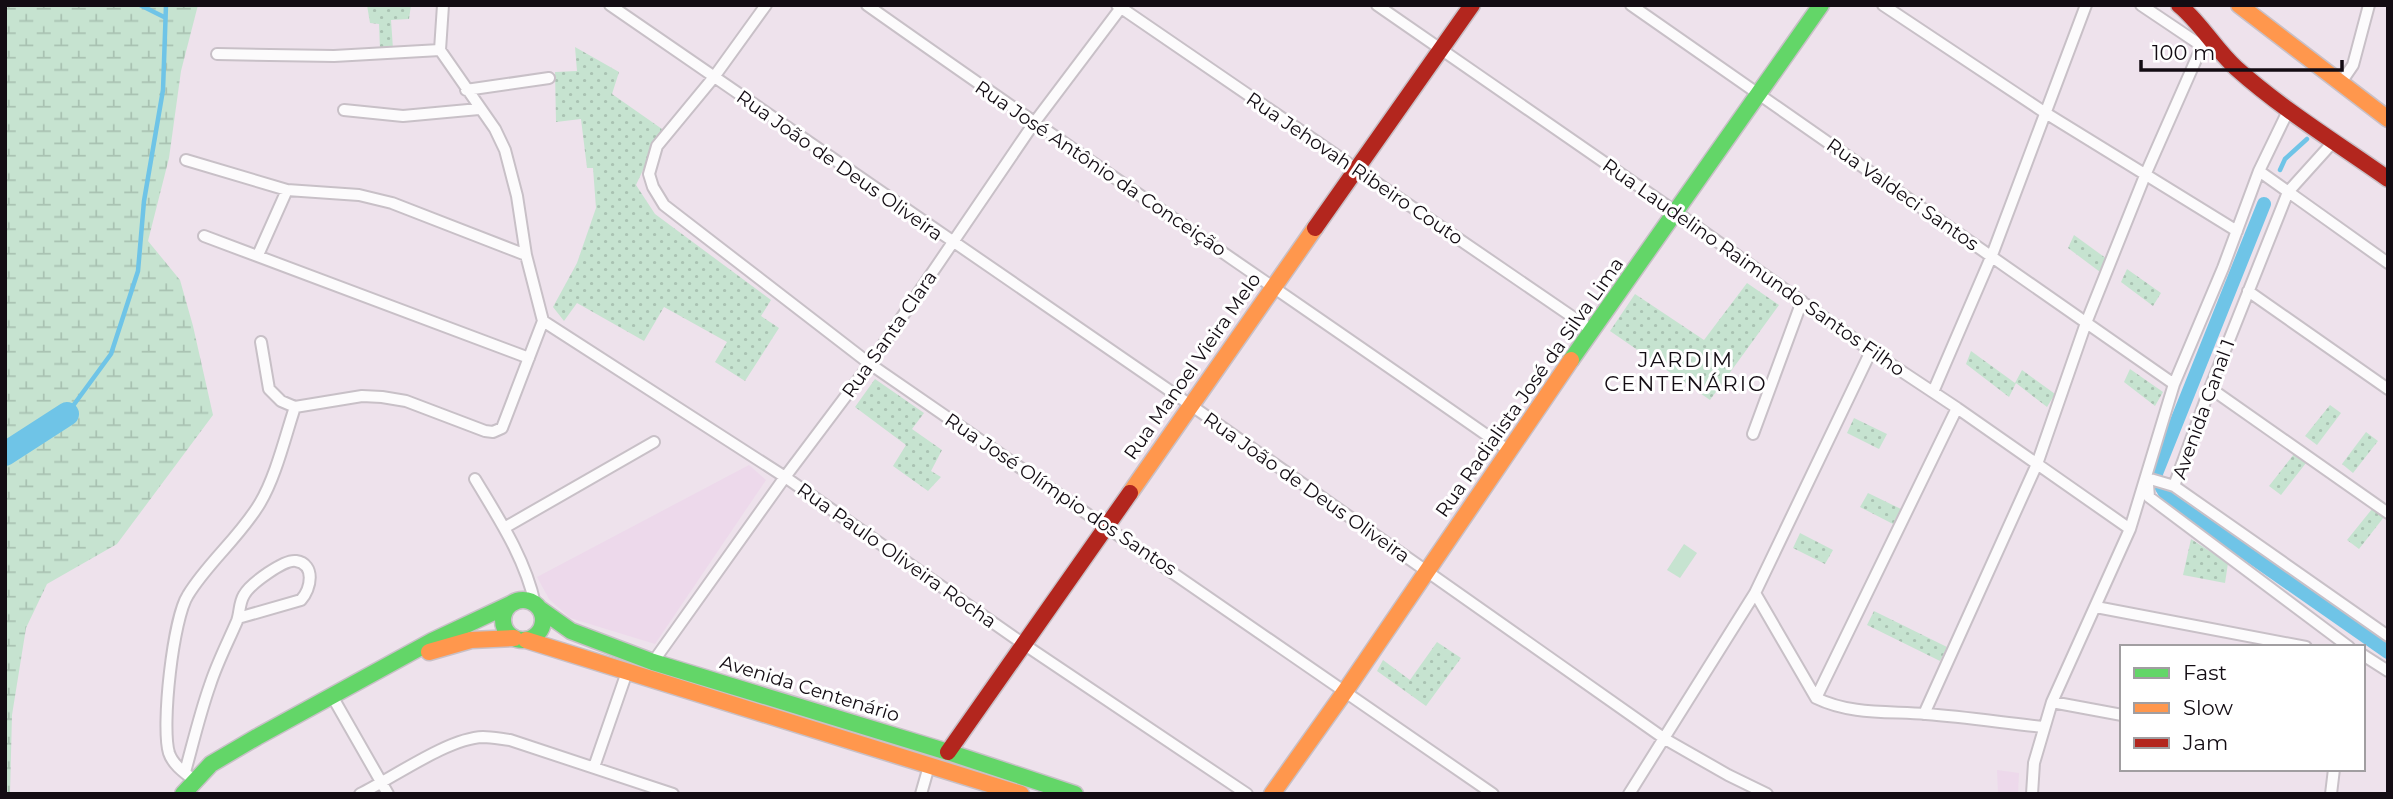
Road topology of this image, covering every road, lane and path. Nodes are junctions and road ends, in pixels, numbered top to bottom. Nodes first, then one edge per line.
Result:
1 (443, 5) edge
2 (610, 5) edge
3 (765, 5) edge
4 (867, 5) edge
5 (1377, 5) edge
6 (1472, 5) edge
7 (1631, 5) edge
8 (1821, 5) edge
9 (1883, 5) edge
10 (2086, 5) edge
11 (2141, 5) edge
12 (2179, 5) edge
13 (2239, 5) edge
14 (2369, 5) edge
15 (1121, 6) edge
16 (2205, 41) junction
17 (440, 50) junction
18 (1441, 50) junction
19 (217, 54) dead end
20 (714, 77) junction
21 (549, 78) dead end
22 (2340, 84) junction
23 (466, 90) junction
24 (1759, 94) junction
25 (479, 109) junction
26 (2289, 109) junction
27 (344, 110) dead end
28 (2044, 112) junction
29 (2388, 119) edge
30 (1034, 123) junction
31 (2334, 142) junction
32 (187, 160) dead end
33 (1357, 169) junction
34 (2259, 171) junction
35 (2146, 173) junction
36 (2388, 178) edge
37 (287, 190) junction
38 (2288, 192) junction
39 (1676, 212) junction
40 (2237, 231) junction
41 (204, 236) dead end
42 (953, 243) junction
43 (258, 255) junction
44 (526, 255) junction
45 (1992, 256) junction
46 (2388, 263) edge
47 (1273, 286) junction
48 (2248, 291) junction
49 (1802, 301) junction
50 (544, 321) junction
51 (2086, 323) junction
52 (1593, 331) junction
53 (261, 342) dead end
54 (1871, 351) junction
55 (529, 358) junction
56 (870, 364) junction
57 (2174, 384) junction
58 (2210, 388) junction
59 (2388, 389) edge
60 (1933, 392) junction
61 (1192, 406) junction
62 (295, 407) junction
63 (1957, 408) junction
64 (1753, 434) dead end
65 (653, 442) dead end
66 (1508, 450) junction
67 (2037, 464) junction
68 (785, 477) junction
69 (2147, 478) junction
70 (475, 479) dead end
71 (2174, 486) junction
72 (2388, 513) edge
73 (1106, 525) junction
74 (504, 528) junction
75 (2130, 529) junction
76 (1427, 571) junction
77 (1755, 593) junction
78 (517, 601) junction
79 (538, 607) junction
80 (2096, 607) junction
81 (239, 618) junction
82 (2388, 636) edge
83 (520, 639) junction
84 (1025, 645) junction
85 (2296, 645) edge
86 (2346, 645) edge
87 (2365, 656) edge
88 (653, 662) junction
89 (387, 667) junction
90 (2388, 671) edge
91 (627, 673) junction
92 (1346, 690) junction
93 (332, 696) junction
94 (1816, 698) junction
95 (2052, 702) junction
96 (1924, 714) junction
97 (2120, 715) edge
98 (2044, 727) junction
99 (1665, 739) junction
100 (948, 752) junction
101 (929, 766) junction
102 (594, 767) junction
103 (2334, 771) edge
104 (189, 776) junction
105 (382, 783) junction
106 (1058, 792) edge
107 (183, 794) edge
108 (360, 794) edge
109 (388, 794) edge
110 (673, 794) edge
111 (920, 794) edge
112 (1021, 794) edge
113 (1247, 794) edge
114 (1272, 794) edge
115 (1493, 794) edge
116 (1629, 794) edge
117 (1767, 794) edge
118 (2032, 794) edge
119 (2331, 794) edge

1 - 17 street
2 - 20 street, Rua João de Deus Oliveira
3 - 20 street
4 - 30 street, Rua José Antônio da Conceição
5 - 18 street, Rua Laudelino Raimundo Santos Filho
6 - 18 street, Rua Manoel Vieira Melo
7 - 24 street, Rua Valdeci Santos
8 - 24 street, Rua Radialista José da Silva Lima
9 - 28 street
10 - 28 street
11 - 16 street
12 - 16 street
13 - 22 street
14 - 22 street
15 - 30 street, Rua Santa Clara
15 - 33 street, Rua Jehovah Ribeiro Couto
16 - 26 street
16 - 35 street
17 - 19 street
17 - 23 street
18 - 33 street, Rua Manoel Vieira Melo
18 - 39 street, Rua Laudelino Raimundo Santos Filho
20 - 42 street, Rua João de Deus Oliveira
20 - 56 street, Rua José Olímpio dos Santos
21 - 23 street
22 - 29 street
23 - 25 street
24 - 39 street, Rua Radialista José da Silva Lima
24 - 45 street, Rua Valdeci Santos
25 - 27 street
25 - 44 street
26 - 31 street
26 - 34 street
28 - 35 street
28 - 45 street
30 - 42 street, Rua Santa Clara
30 - 47 street, Rua José Antônio da Conceição
31 - 36 street
31 - 38 street, Avenida Canal 1
32 - 37 street
33 - 47 street, Rua Manoel Vieira Melo
33 - 52 street, Rua Jehovah Ribeiro Couto
34 - 38 street
34 - 40 street
35 - 40 street
35 - 51 street
37 - 43 street
37 - 44 street
38 - 46 street
38 - 48 street, Avenida Canal 1
39 - 49 street, Rua Laudelino Raimundo Santos Filho
39 - 52 street, Rua Radialista José da Silva Lima
40 - 57 street
41 - 43 street
42 - 56 street, Rua Santa Clara
42 - 61 street, Rua João de Deus Oliveira
43 - 55 street
44 - 50 street
45 - 51 street, Rua Valdeci Santos
45 - 60 street
47 - 61 street, Rua Manoel Vieira Melo
47 - 66 street, Rua José Antônio da Conceição
48 - 58 street, Avenida Canal 1
48 - 59 street
49 - 54 street, Rua Laudelino Raimundo Santos Filho
49 - 64 street
50 - 55 street
50 - 68 street, Rua Paulo Oliveira Rocha
51 - 57 street, Rua Valdeci Santos
51 - 67 street
52 - 66 street, Rua Radialista José da Silva Lima
53 - 62 street
54 - 60 street, Rua Laudelino Raimundo Santos Filho
54 - 77 street
55 - 62 street
56 - 68 street, Rua Santa Clara
56 - 73 street, Rua José Olímpio dos Santos
57 - 69 street
58 - 71 street, Avenida Canal 1
58 - 72 street
60 - 63 street, Rua Laudelino Raimundo Santos Filho
61 - 73 street, Rua Manoel Vieira Melo
61 - 76 street, Rua João de Deus Oliveira
62 - 104 street
63 - 67 street, Rua Laudelino Raimundo Santos Filho
63 - 94 street
65 - 74 street
66 - 76 street, Rua Radialista José da Silva Lima
67 - 75 street, Rua Laudelino Raimundo Santos Filho
67 - 96 street
68 - 84 street, Rua Paulo Oliveira Rocha
68 - 88 street, Rua Santa Clara
69 - 71 street
69 - 75 street
69 - 86 street
70 - 74 street
71 - 82 street, Avenida Canal 1
73 - 84 street, Rua Manoel Vieira Melo
73 - 92 street, Rua José Olímpio dos Santos
74 - 79 street
75 - 80 street
76 - 92 street, Rua Radialista José da Silva Lima
76 - 99 street, Rua João de Deus Oliveira
77 - 94 street
77 - 99 street
78 - 79 street, Avenida Centenário
78 - 83 street
78 - 89 street
79 - 83 street
79 - 88 street, Avenida Centenário
80 - 85 street
80 - 95 street
81 - 81 street
81 - 104 street
83 - 89 street
83 - 91 street, Avenida Centenário
84 - 100 street, Rua Manoel Vieira Melo
84 - 113 street, Rua Paulo Oliveira Rocha
87 - 90 street
88 - 100 street, Avenida Centenário
89 - 93 street
91 - 101 street, Avenida Centenário
91 - 102 street
92 - 114 street, Rua Radialista José da Silva Lima
92 - 115 street, Rua José Olímpio dos Santos
93 - 104 street
93 - 105 street
94 - 96 street
95 - 97 street
95 - 98 street
96 - 98 street
98 - 118 street
99 - 116 street
99 - 117 street, Rua João de Deus Oliveira
100 - 106 street, Avenida Centenário
101 - 111 street
101 - 112 street, Avenida Centenário
102 - 105 street
102 - 110 street
103 - 119 street
104 - 107 street
105 - 108 street
105 - 109 street

